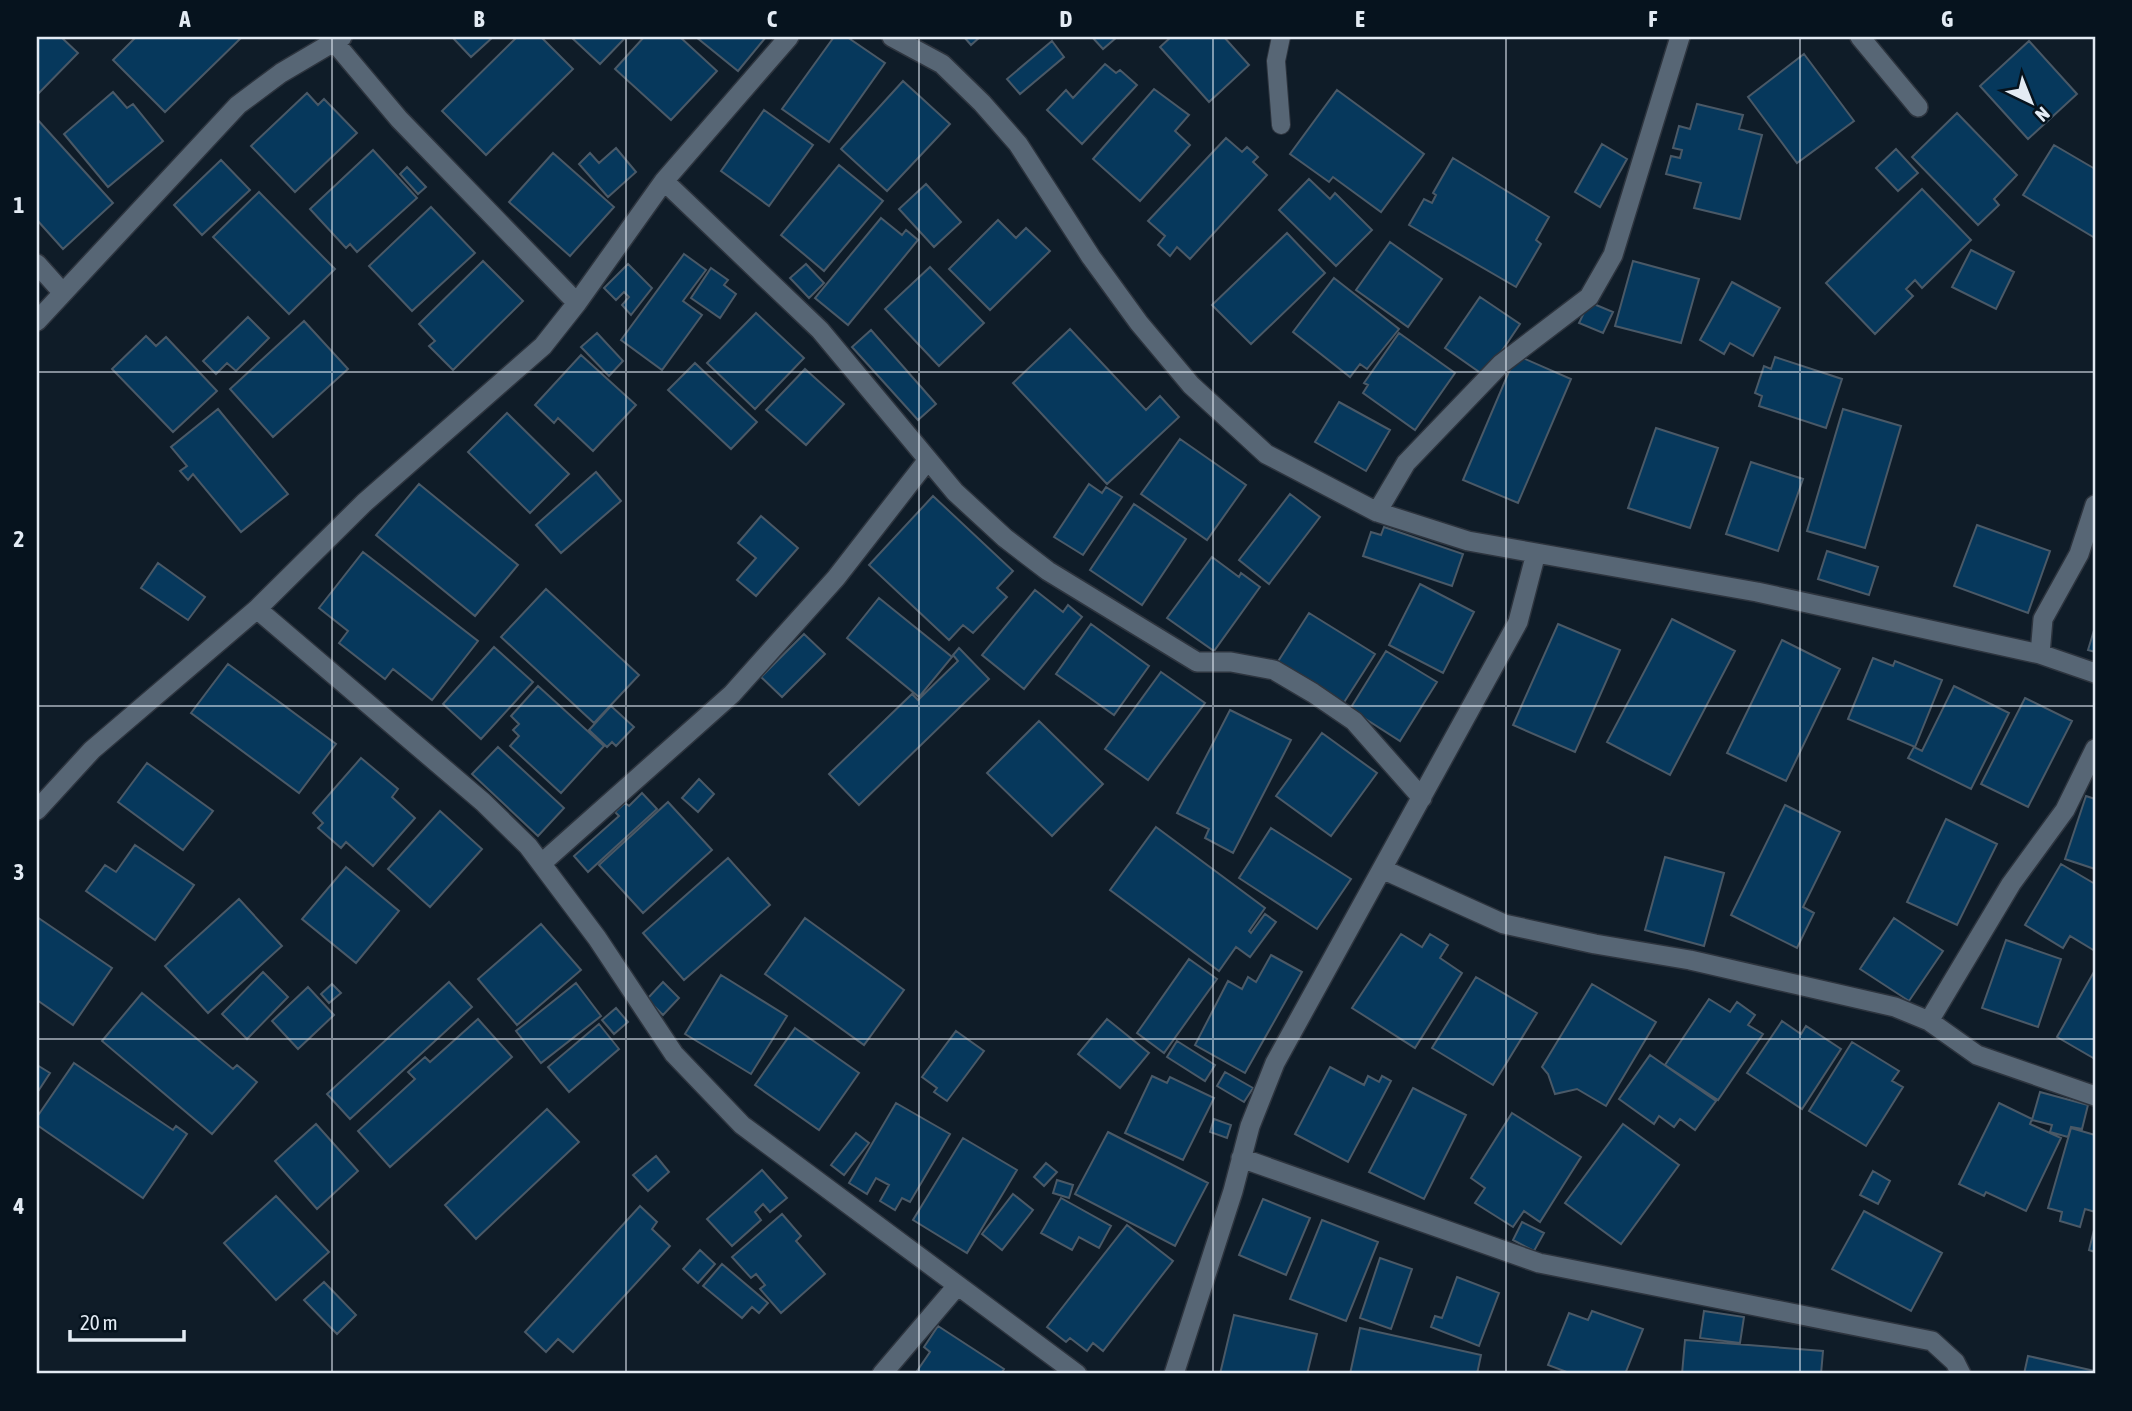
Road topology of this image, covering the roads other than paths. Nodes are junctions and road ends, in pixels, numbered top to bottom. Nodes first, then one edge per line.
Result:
1 (789, 37) edge
2 (892, 37) edge
3 (1281, 37) edge
4 (1680, 37) edge
5 (1860, 37) edge
6 (336, 39) edge
7 (1918, 107) dead end
8 (1280, 125) dead end
9 (664, 181) junction
10 (37, 264) edge
11 (63, 293) junction
12 (577, 303) junction
13 (37, 321) edge
14 (927, 461) junction
15 (2095, 505) edge
16 (1377, 512) junction
17 (1536, 553) junction
18 (257, 609) junction
19 (2040, 654) junction
20 (2095, 673) edge
21 (2095, 749) edge
22 (1422, 798) junction
23 (37, 810) edge
24 (542, 863) junction
25 (1382, 869) junction
26 (1929, 1021) junction
27 (2095, 1096) edge
28 (1241, 1158) junction
29 (957, 1286) junction
30 (882, 1374) edge
31 (1077, 1374) edge
32 (1174, 1374) edge
33 (1961, 1374) edge

1 - 9 street
2 - 16 street
3 - 8 lane
4 - 16 street
5 - 7 street
6 - 11 street
6 - 12 street
9 - 12 street
9 - 14 street
10 - 11 street
11 - 13 street
12 - 18 street
14 - 22 street
14 - 24 street
15 - 19 street
16 - 17 street
17 - 19 street
17 - 22 street
18 - 23 street
18 - 24 street
19 - 20 street
21 - 26 street
22 - 25 street
24 - 29 street
25 - 26 street
25 - 28 street
26 - 27 street
28 - 32 street
28 - 33 street
29 - 30 street
29 - 31 street

